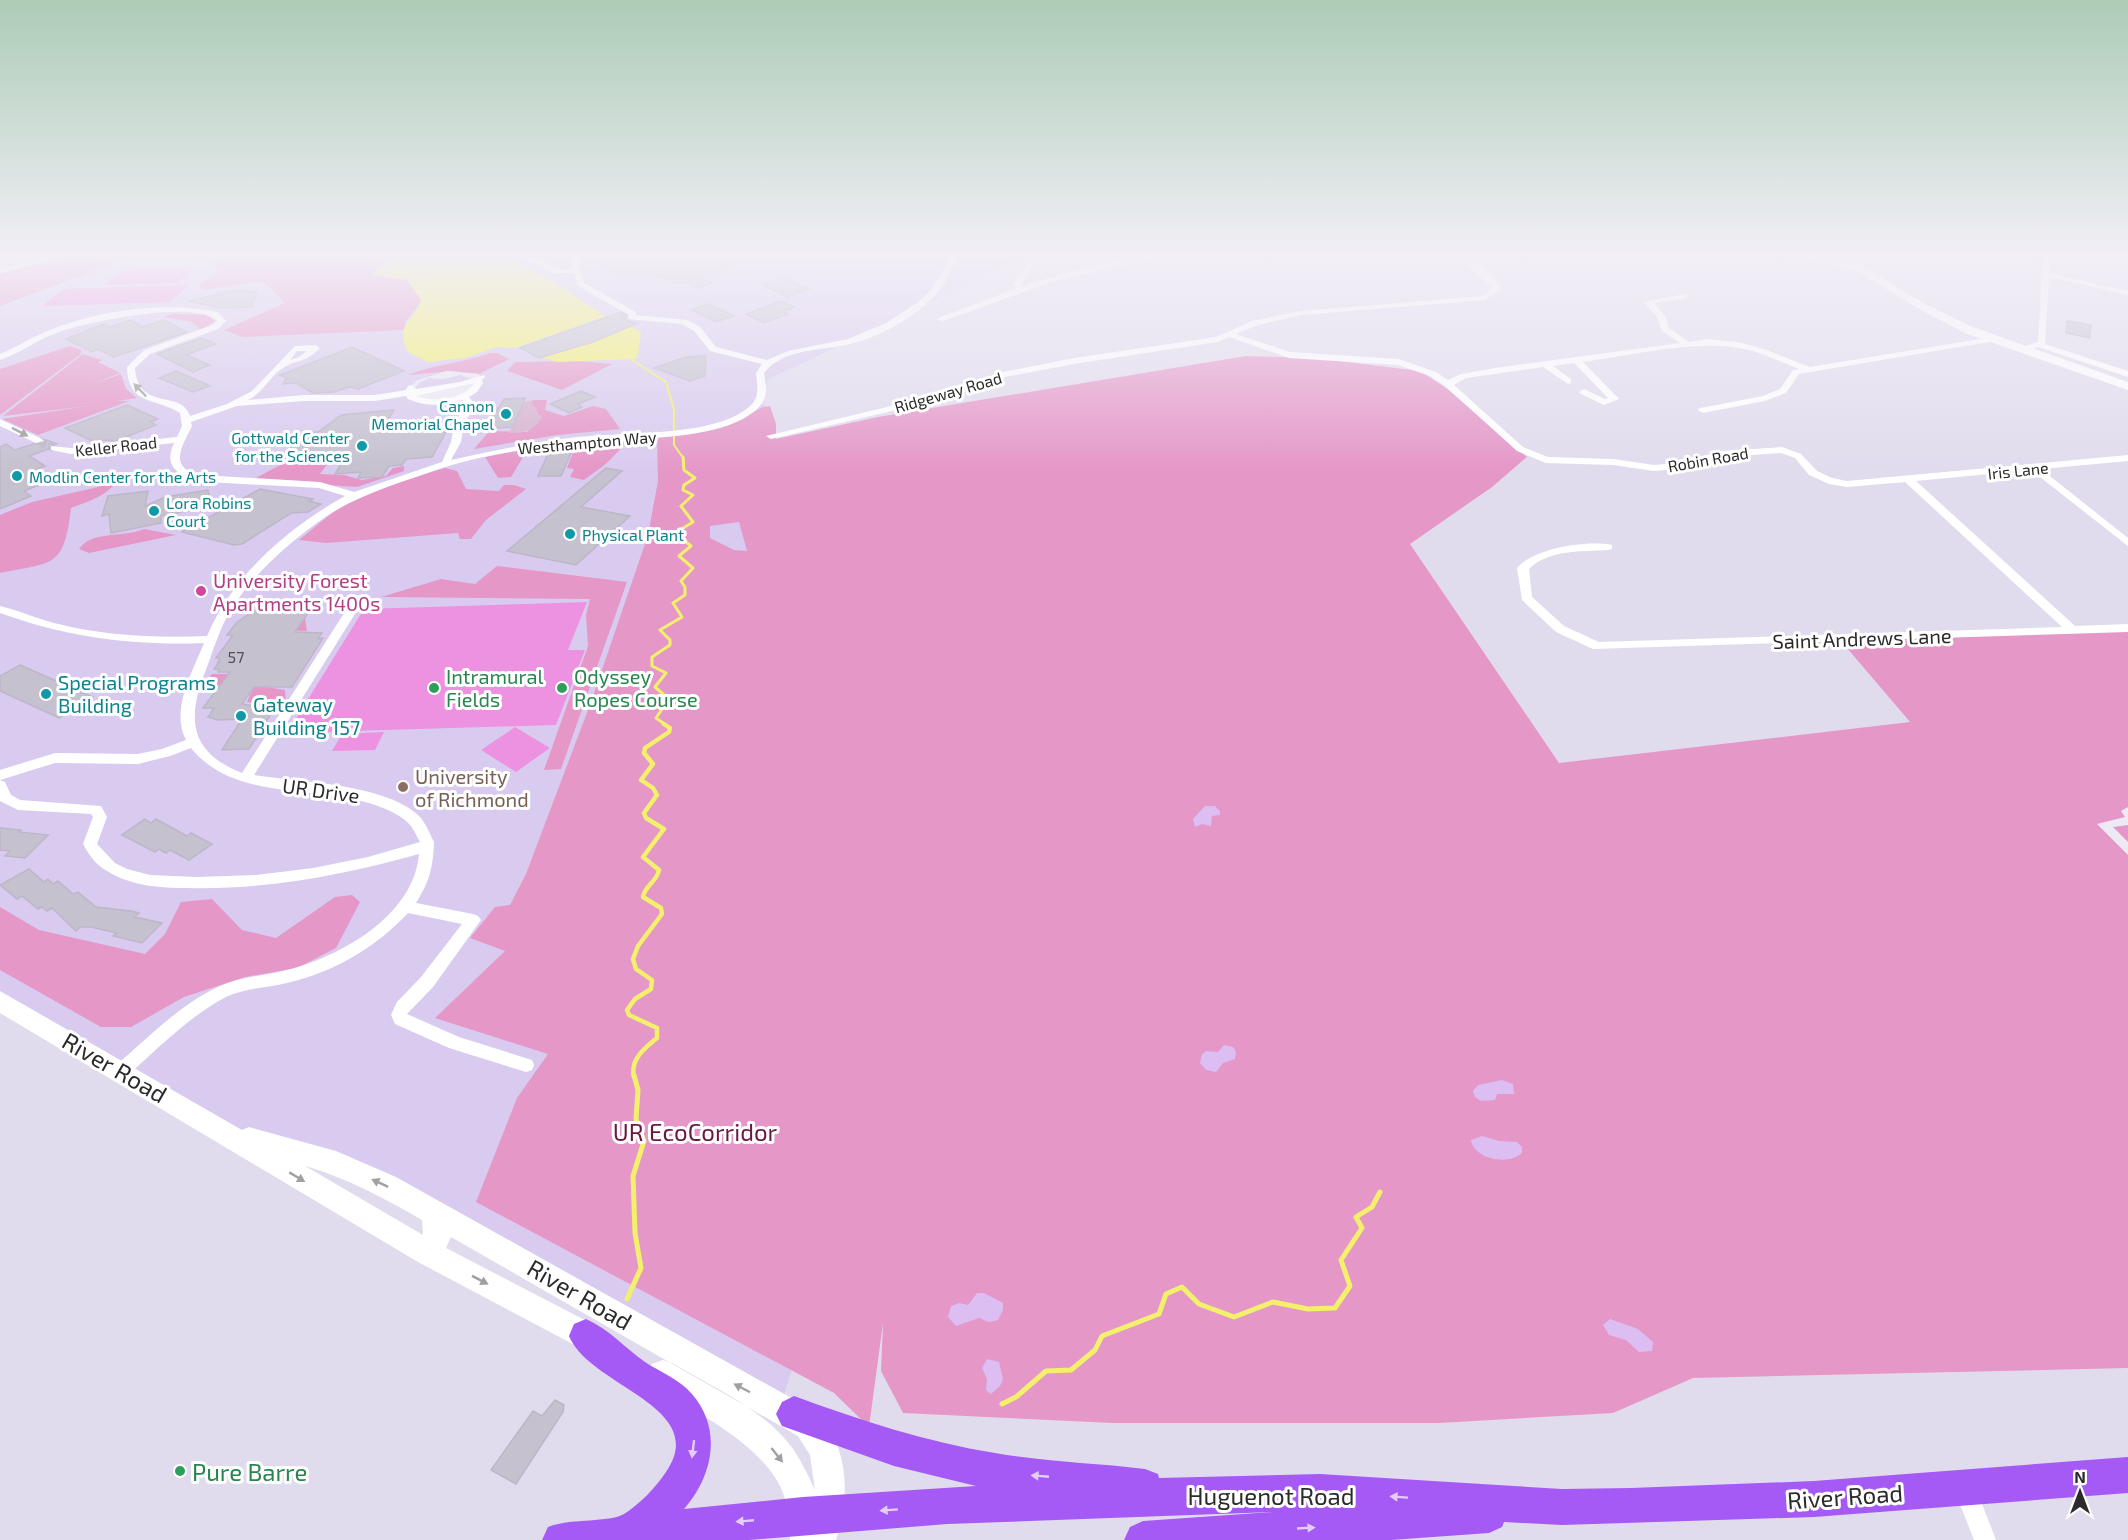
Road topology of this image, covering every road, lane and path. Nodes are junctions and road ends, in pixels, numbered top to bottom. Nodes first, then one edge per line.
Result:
1 (65, 328) edge
2 (213, 328) edge
3 (696, 328) edge
4 (880, 328) edge
5 (1245, 328) edge
6 (1665, 328) edge
7 (1965, 328) edge
8 (2043, 328) edge
9 (1230, 335) junction
10 (1989, 339) junction
11 (1688, 345) junction
12 (2039, 345) junction
13 (2021, 350) junction
14 (0, 357) edge
15 (1576, 360) junction
16 (768, 363) junction
17 (1545, 364) junction
18 (279, 366) dead end
19 (1809, 370) junction
20 (2128, 374) edge
21 (1568, 381) dead end
22 (1448, 384) junction
23 (2128, 386) edge
24 (1602, 387) dead end
25 (410, 390) junction
26 (464, 396) junction
27 (239, 404) dead end
28 (1703, 410) dead end
29 (187, 420) junction
30 (0, 422) edge
31 (771, 436) dead end
32 (179, 440) junction
33 (39, 441) tunnel mouth
34 (54, 447) tunnel mouth
35 (2128, 458) edge
36 (446, 461) dead end
37 (2035, 469) junction
38 (1908, 480) junction
39 (354, 495) junction
40 (2128, 543) edge
41 (1608, 547) dead end
42 (359, 598) dead end
43 (0, 609) edge
44 (2128, 628) edge
45 (2071, 629) junction
46 (213, 639) junction
47 (194, 742) junction
48 (249, 773) dead end
49 (0, 775) edge
50 (0, 785) edge
51 (427, 846) junction
52 (404, 906) junction
53 (0, 1001) edge
54 (526, 1065) dead end
55 (121, 1071) junction
56 (230, 1134) junction
57 (432, 1210) junction
58 (428, 1253) junction
59 (586, 1336) junction
60 (794, 1414) junction
61 (2128, 1475) edge
62 (1964, 1487) junction
63 (1203, 1495) junction
64 (1163, 1496) junction
65 (1562, 1507) junction
66 (814, 1528) edge
67 (631, 1531) junction
68 (1205, 1538) edge
69 (1158, 1539) edge
70 (561, 1540) edge
71 (1985, 1540) edge

1 -> 14 street
29 -> 2 street
3 - 16 street
4 - 16 street
5 - 9 street, Ridgeway Road
6 - 11 street
7 - 10 main road
8 - 12 street
9 - 22 street, Robin Road
9 - 31 street, Ridgeway Road
10 - 13 main road
10 - 19 street
11 - 15 street
11 - 19 street
12 - 13 street
12 - 20 street
13 - 23 main road
15 - 17 street
15 - 24 street
16 - 39 street, Westhampton Way
17 - 21 street
17 - 22 street
18 - 29 street
19 - 28 street
22 - 38 street, Robin Road
25 - 26 street
25 - 26 street
25 - 27 street
26 - 36 street
29 - 32 street
30 -> 33 street
32 - 34 street, Keller Road
32 - 39 street
35 - 37 street, Iris Lane
37 - 38 street, Iris Lane
37 - 40 street
38 - 45 street
39 - 46 street
41 - 45 street, Saint Andrews Lane
42 - 48 street
43 - 46 street
44 - 45 street, Saint Andrews Lane
46 - 47 street
47 - 49 street
47 - 51 street, UR Drive
50 - 51 street
51 - 52 street
52 - 54 street
52 - 55 street
53 - 55 main road, River Road
55 - 56 main road, River Road
57 -> 56 main road, River Road
56 -> 58 main road, River Road
57 - 58 main road
60 -> 57 main road, River Road
58 -> 59 main road, River Road
59 -> 66 main road, River Road
59 -> 67 main road
63 -> 60 main road
60 - 66 main road, River Road
61 - 62 main road, River Road
62 - 65 main road, River Road
62 - 71 street
63 - 64 main road, Huguenot Road
65 -> 63 main road, Huguenot Road
63 - 68 street
64 -> 66 main road, Huguenot Road
64 - 69 street
68 -> 65 main road, Huguenot Road
66 -> 67 main road, Huguenot Road
67 - 70 main road, Huguenot Road
68 - 69 main road, Huguenot Road

